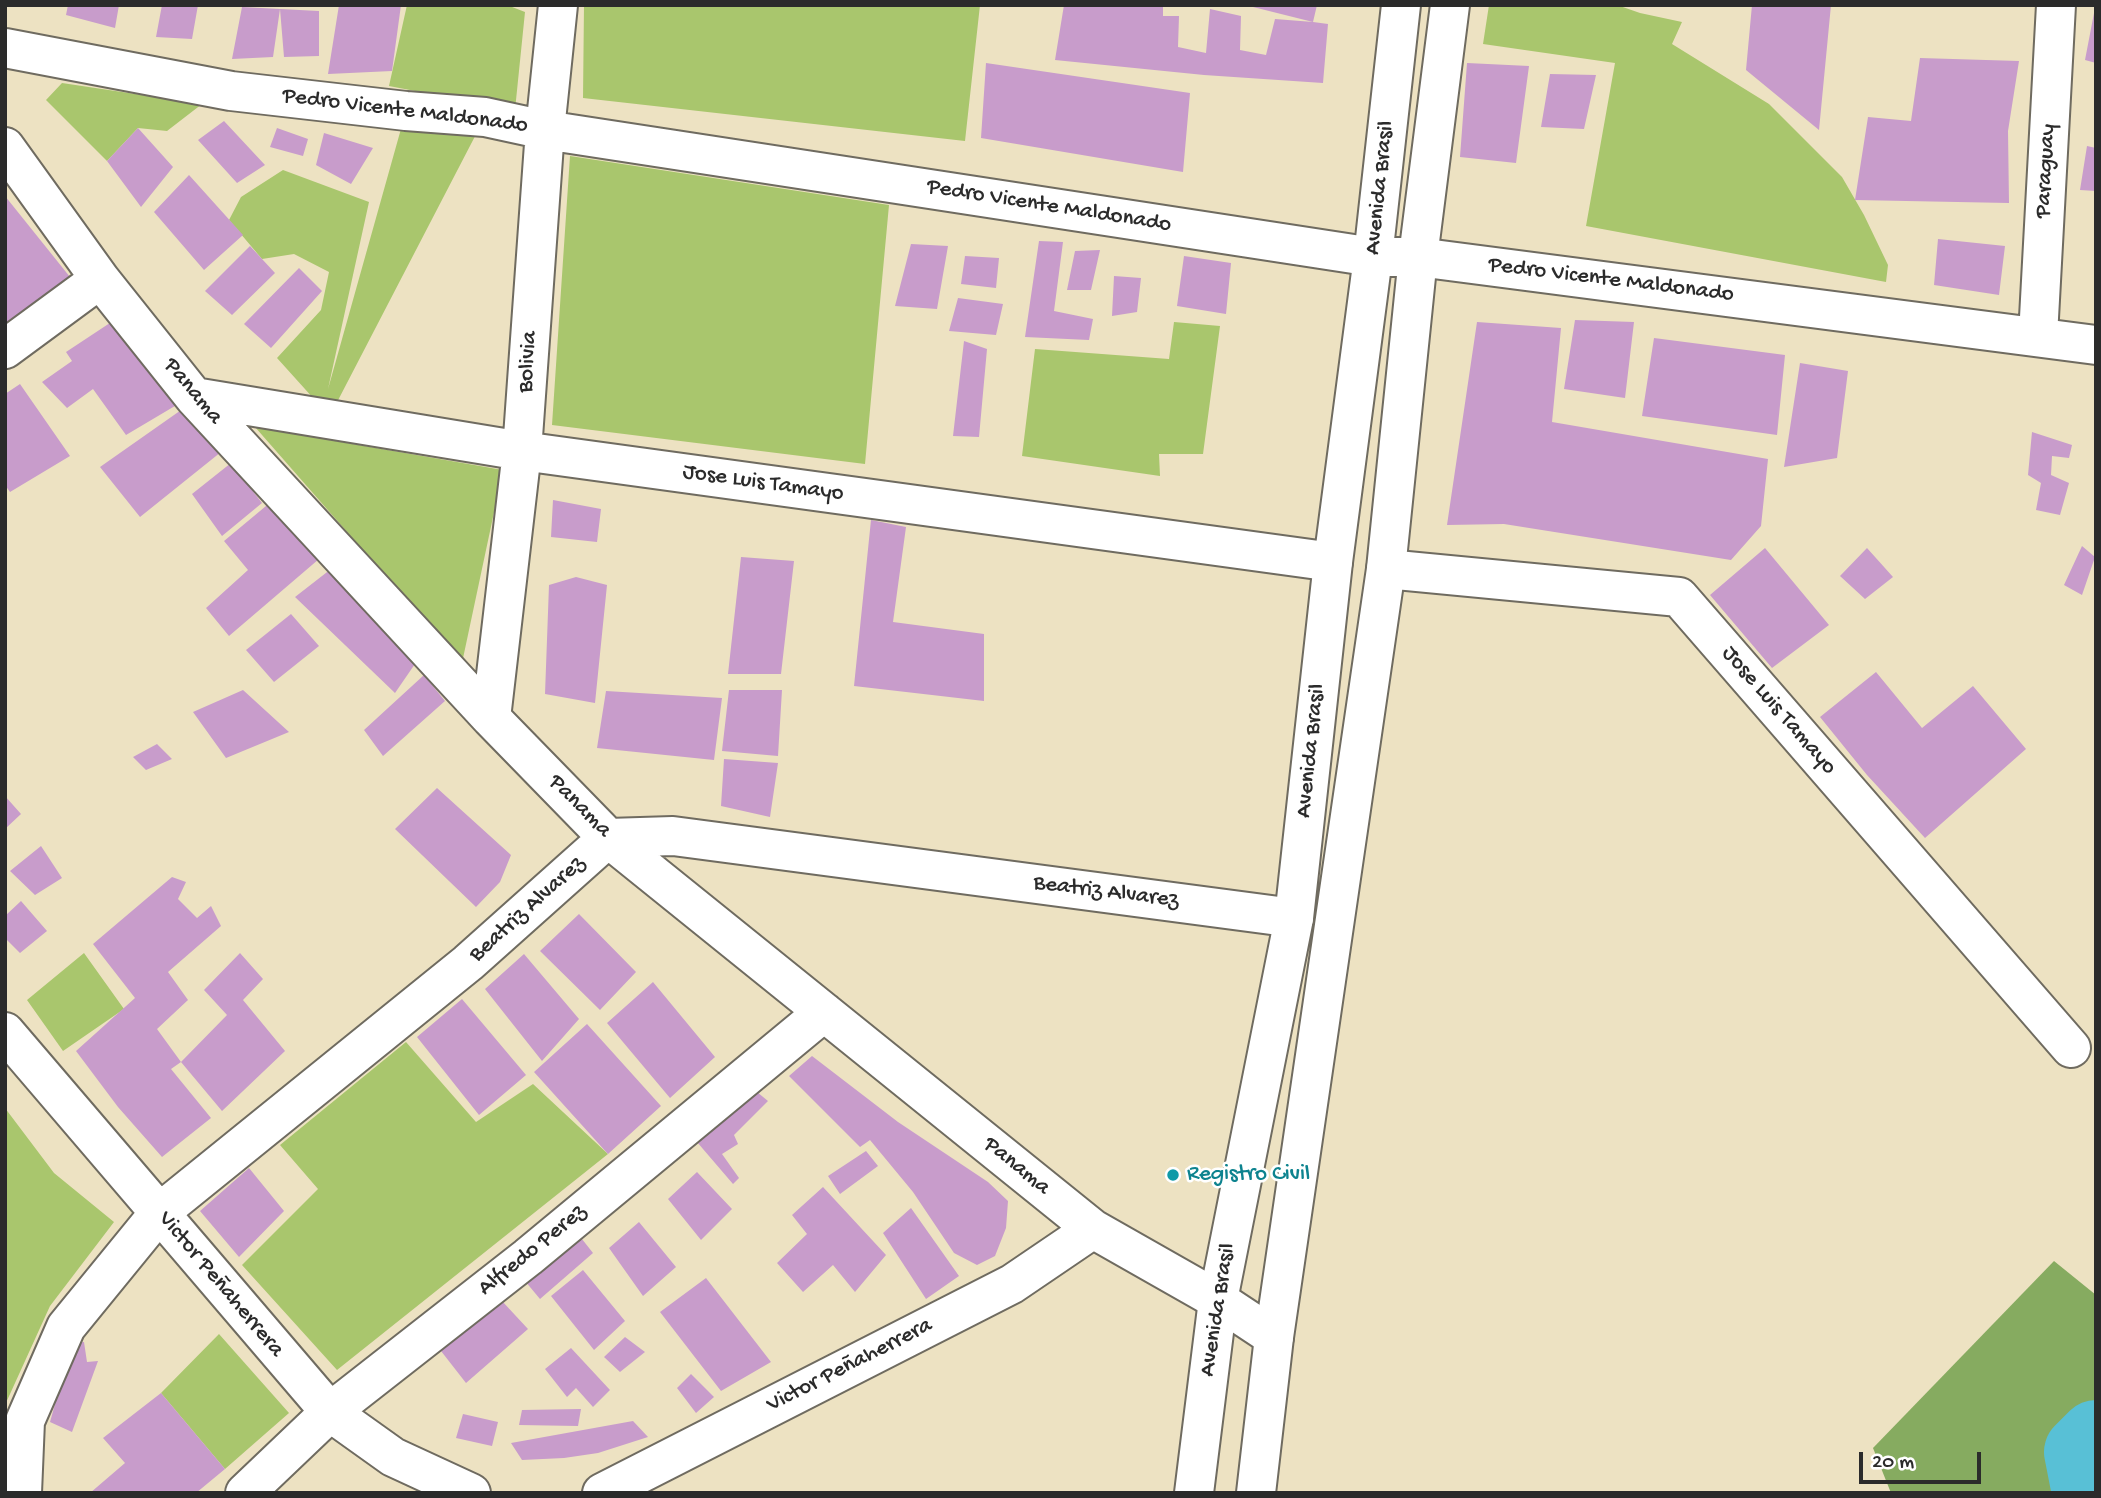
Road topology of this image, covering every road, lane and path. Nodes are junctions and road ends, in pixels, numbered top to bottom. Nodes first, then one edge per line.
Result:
1 (558, 5) edge
2 (1401, 5) edge
3 (1450, 5) edge
4 (2056, 5) edge
5 (5, 48) edge
6 (545, 130) junction
7 (5, 147) edge
8 (1373, 257) junction
9 (1418, 257) junction
10 (100, 279) junction
11 (2038, 336) junction
12 (2096, 345) edge
13 (5, 349) edge
14 (194, 397) junction
15 (522, 451) junction
16 (1333, 562) junction
17 (1386, 569) junction
18 (491, 718) junction
19 (608, 838) junction
20 (1294, 918) junction
21 (824, 1012) junction
22 (5, 1032) edge
23 (2071, 1048) dead end
24 (159, 1213) junction
25 (1093, 1229) junction
26 (1218, 1300) junction
27 (1274, 1337) junction
28 (330, 1412) junction
29 (17, 1469) edge
30 (245, 1493) edge
31 (471, 1493) edge
32 (602, 1493) edge
33 (1194, 1493) edge
34 (1256, 1493) edge

1 - 6 street, Bolivia
2 - 8 street, Avenida Brasil
3 - 9 street, Avenida Brasil
4 - 11 street, Paraguay
5 - 6 street, Pedro Vicente Maldonado
6 - 8 street, Pedro Vicente Maldonado
6 - 15 street, Bolivia
7 - 10 street, Panama
8 - 9 street, Pedro Vicente Maldonado
8 - 16 street, Avenida Brasil
9 - 11 street, Pedro Vicente Maldonado
9 - 17 street, Avenida Brasil
10 - 13 street
10 - 14 street, Panama
11 - 12 street, Pedro Vicente Maldonado
14 - 15 street, Jose Luis Tamayo
14 - 18 street, Panama
15 - 16 street, Jose Luis Tamayo
15 - 18 street, Bolivia
16 - 20 street, Avenida Brasil
17 - 23 street, Jose Luis Tamayo
17 - 27 street, Avenida Brasil
18 - 19 street, Panama
19 - 20 street, Beatriz Alvarez
19 - 21 street, Panama
19 - 24 street, Beatriz Alvarez
20 - 26 street, Avenida Brasil
21 - 25 street, Panama
21 - 28 street, Alfredo Perez
22 - 24 street, Victor Peñaherrera
24 - 28 street, Victor Peñaherrera
24 - 29 street, Beatriz Alvarez
25 - 26 street, Panama
25 - 32 street, Victor Peñaherrera
26 - 27 street, Panama
26 - 33 street, Avenida Brasil
27 - 34 street, Avenida Brasil
28 - 30 street, Alfredo Perez
28 - 31 street, Victor Peñaherrera

